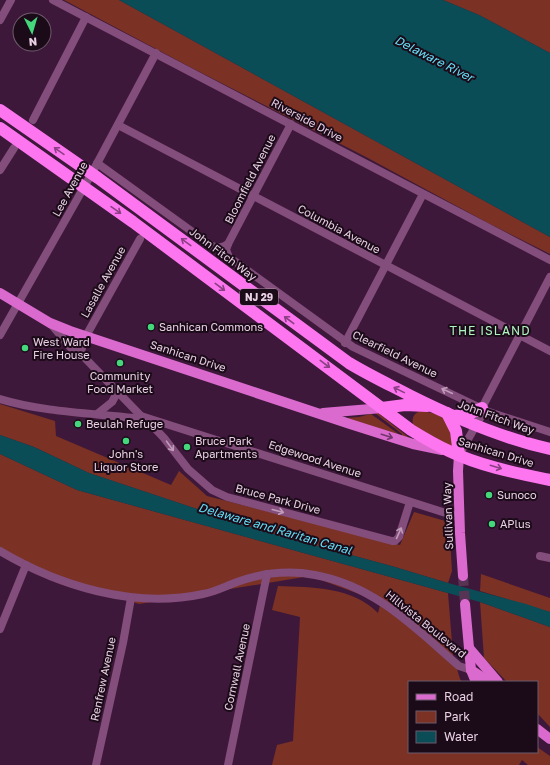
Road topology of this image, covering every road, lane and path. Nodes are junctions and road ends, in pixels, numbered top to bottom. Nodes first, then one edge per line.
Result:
1 (10, 0) edge
2 (53, 0) edge
3 (86, 17) junction
4 (0, 20) edge
5 (156, 53) junction
6 (0, 110) edge
7 (33, 120) dead end
8 (291, 124) junction
9 (118, 125) junction
10 (0, 128) edge
11 (14, 148) dead end
12 (97, 163) junction
13 (0, 170) edge
14 (92, 174) junction
15 (84, 187) junction
16 (423, 194) junction
17 (252, 196) junction
18 (140, 239) dead end
19 (228, 244) junction
20 (550, 260) edge
21 (385, 266) junction
22 (550, 277) edge
23 (0, 293) edge
24 (18, 303) junction
25 (50, 323) junction
26 (0, 334) edge
27 (519, 335) junction
28 (86, 336) junction
29 (345, 343) junction
30 (550, 352) edge
31 (82, 355) junction
32 (118, 391) junction
33 (0, 399) edge
34 (415, 405) junction
35 (434, 407) junction
36 (382, 408) junction
37 (482, 408) junction
38 (319, 413) junction
39 (97, 414) junction
40 (450, 415) junction
41 (143, 416) junction
42 (475, 425) junction
43 (411, 430) junction
44 (550, 432) edge
45 (550, 449) edge
46 (454, 453) junction
47 (550, 480) edge
48 (410, 502) junction
49 (459, 516) junction
50 (0, 551) edge
51 (540, 556) dead end
52 (550, 558) edge
53 (26, 566) junction
54 (267, 574) junction
55 (463, 576) tunnel mouth
56 (131, 598) junction
57 (465, 604) tunnel mouth
58 (0, 629) edge
59 (470, 648) junction
60 (472, 670) junction
61 (476, 681) edge
62 (488, 681) edge
63 (497, 681) edge
64 (538, 725) edge
65 (544, 734) edge
66 (96, 765) edge
67 (228, 765) edge

1 - 4 street
2 - 3 street, Riverside Drive
3 - 5 street, Riverside Drive
3 - 7 street
5 - 8 street, Riverside Drive
5 - 9 street, Lee Avenue
14 -> 6 highway, John Fitch Way / NJ 29
8 - 16 street, Riverside Drive
8 - 17 street, Bloomfield Avenue
9 - 12 street, Lee Avenue
9 - 17 street, Columbia Avenue
10 - 15 highway, NJ 29
11 - 13 street
12 - 14 street, Lee Avenue
12 - 19 street
14 - 15 street, Lee Avenue
35 -> 14 highway, John Fitch Way / NJ 29
15 - 24 street, Lee Avenue
15 -> 36 highway, NJ 29
16 - 20 street, Riverside Drive
16 - 21 street
17 - 19 street, Bloomfield Avenue
17 - 21 street, Columbia Avenue
18 - 28 street, Lasalle Avenue
19 - 29 street, Clearfield Avenue
21 - 27 street, Columbia Avenue
21 - 29 street
22 - 27 street
23 - 24 main road, Sanhican Drive
24 - 25 main road, Sanhican Drive
24 - 26 street, Lee Avenue
25 - 28 main road, Sanhican Drive
25 - 31 street, Bruce Park Drive
27 - 30 street, Columbia Avenue
27 - 37 street
28 - 31 street, Lasalle Avenue
28 - 38 main road, Sanhican Drive
37 -> 29 street, Clearfield Avenue
31 - 32 street, Bruce Park Drive
32 - 39 street
32 - 41 street, Bruce Park Drive
33 - 39 street, Edgewood Avenue
34 - 35 highway
34 - 36 highway
34 - 43 highway
35 - 40 highway, John Fitch Way / NJ 29
36 - 38 main road, Sanhican Drive
36 - 43 highway, NJ 29
37 - 40 highway
37 - 42 street
37 - 44 street, Clearfield Avenue
38 -> 46 main road, Sanhican Drive
39 - 41 street, Edgewood Avenue
40 - 42 highway, John Fitch Way / NJ 29
40 - 46 highway
41 - 48 street, Edgewood Avenue
41 -> 48 street, Bruce Park Drive
42 - 45 highway, John Fitch Way / NJ 29
42 - 46 street
43 - 46 highway, NJ 29
46 -> 47 highway, Sanhican Drive / NJ 29
46 - 49 main road, Sullivan Way
48 - 49 street, Edgewood Avenue
49 - 55 main road, Sullivan Way
50 - 53 street, Hillvista Boulevard
51 - 52 street
53 - 56 street, Hillvista Boulevard
53 - 58 street
54 - 56 street, Hillvista Boulevard
54 - 60 street, Hillvista Boulevard
54 - 67 street, Cornwall Avenue
56 - 66 street, Renfrew Avenue
57 - 59 main road
59 - 60 main road
59 - 63 main road
60 - 61 main road
60 - 62 main road
64 - 65 main road

